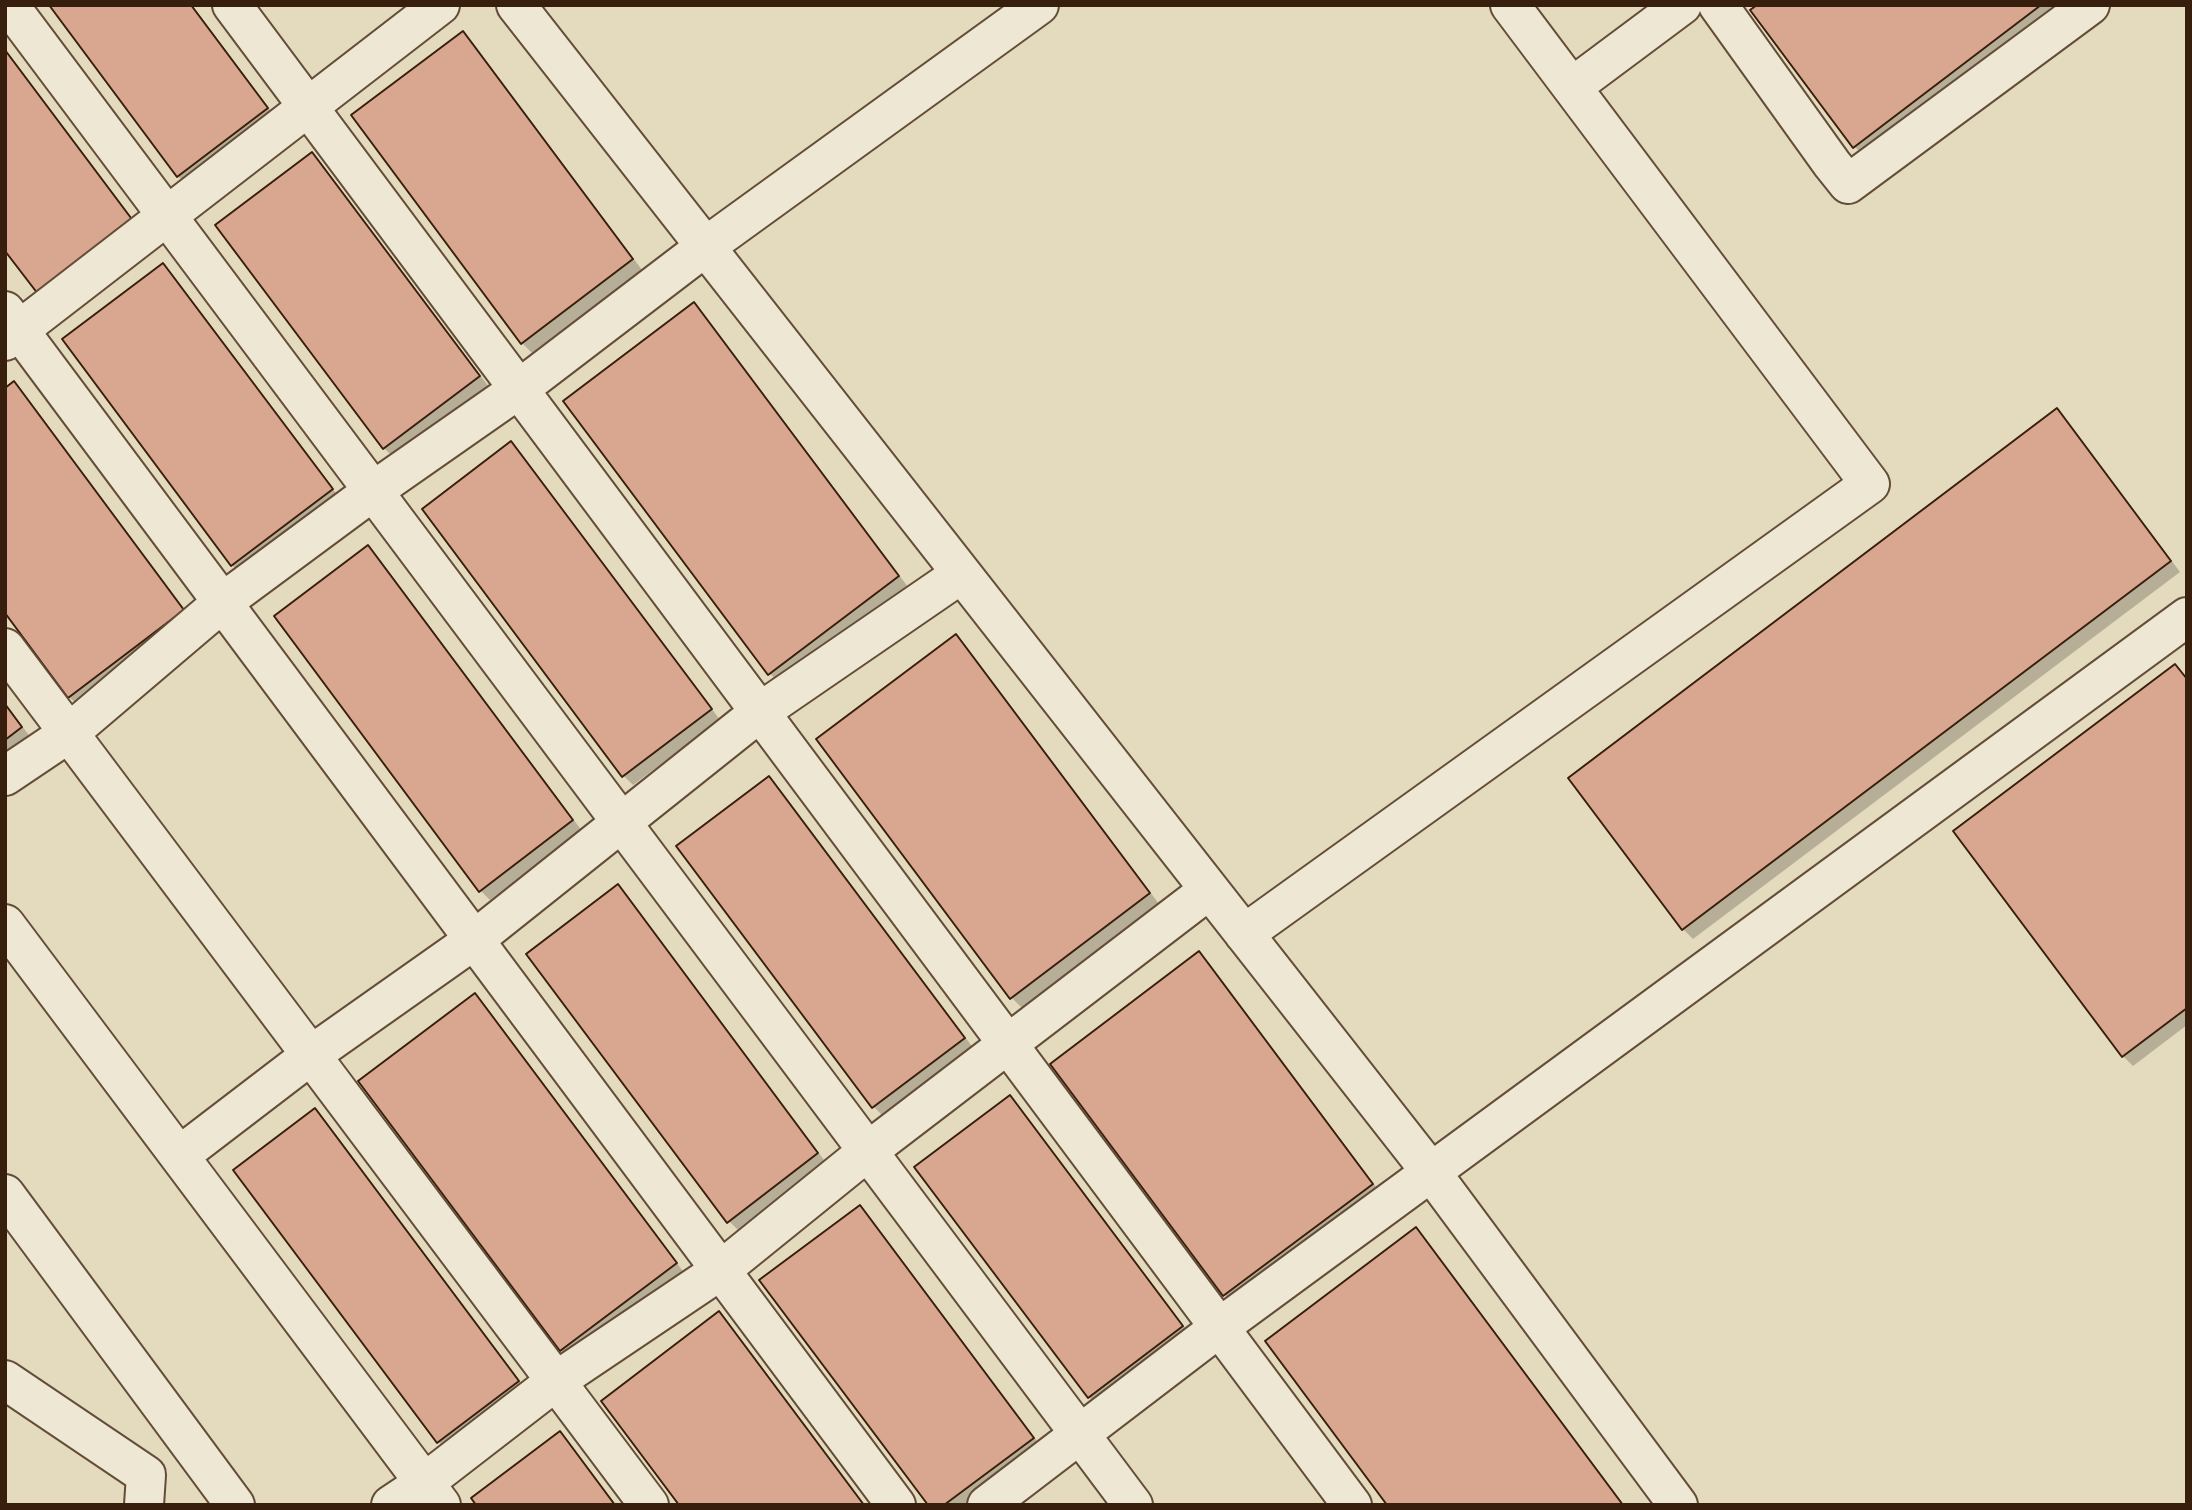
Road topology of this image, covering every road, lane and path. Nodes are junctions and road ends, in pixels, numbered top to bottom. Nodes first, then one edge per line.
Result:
1 (9, 5) edge
2 (232, 5) edge
3 (440, 5) edge
4 (516, 5) edge
5 (1039, 5) edge
6 (1510, 5) edge
7 (1682, 5) edge
8 (1718, 5) edge
9 (2090, 5) edge
10 (1572, 87) junction
11 (308, 107) junction
12 (167, 215) junction
13 (705, 247) junction
14 (10, 328) edge
15 (519, 390) junction
16 (373, 491) junction
17 (961, 574) junction
18 (223, 603) junction
19 (2187, 617) edge
20 (5, 648) edge
21 (760, 712) junction
22 (69, 733) junction
23 (5, 776) edge
24 (622, 822) junction
25 (1209, 890) junction
26 (5, 924) edge
27 (1244, 934) junction
28 (474, 940) junction
29 (1008, 1044) junction
30 (311, 1055) junction
31 (868, 1151) junction
32 (179, 1156) junction
33 (1431, 1172) junction
34 (5, 1194) edge
35 (721, 1270) junction
36 (1220, 1327) junction
37 (5, 1380) edge
38 (556, 1381) junction
39 (1079, 1433) junction
40 (433, 1494) edge
41 (144, 1505) edge
42 (235, 1505) edge
43 (391, 1505) edge
44 (649, 1505) edge
45 (896, 1505) edge
46 (987, 1505) edge
47 (1133, 1505) edge
48 (1352, 1505) edge
49 (1678, 1505) edge

1 - 12 street
2 - 11 street
3 - 11 street
4 - 13 street
5 - 13 street
6 - 10 street
7 - 10 street
8 - 9 street
10 - 27 street
11 - 12 street
11 - 15 street
12 - 14 street
12 - 16 street
13 - 15 street
13 - 17 street
14 - 18 street
15 - 16 street
15 - 21 street
16 - 18 street
16 - 24 street
17 - 21 street
17 - 25 street
18 - 22 street
18 - 28 street
19 - 33 street
20 - 22 street
21 - 24 street
21 - 29 street
22 - 23 street
22 - 30 street
24 - 28 street
24 - 31 street
25 - 27 street
25 - 29 street
26 - 32 street
27 - 33 street
28 - 30 street
28 - 35 street
29 - 31 street
29 - 36 street
30 - 32 street
30 - 38 street
31 - 35 street
31 - 39 street
32 - 40 street
33 - 36 street
33 - 49 street
34 - 42 street
35 - 38 street
35 - 45 street
36 - 39 street
36 - 48 street
37 - 41 street
38 - 40 street
38 - 44 street
39 - 46 street
39 - 47 street
40 - 43 street

